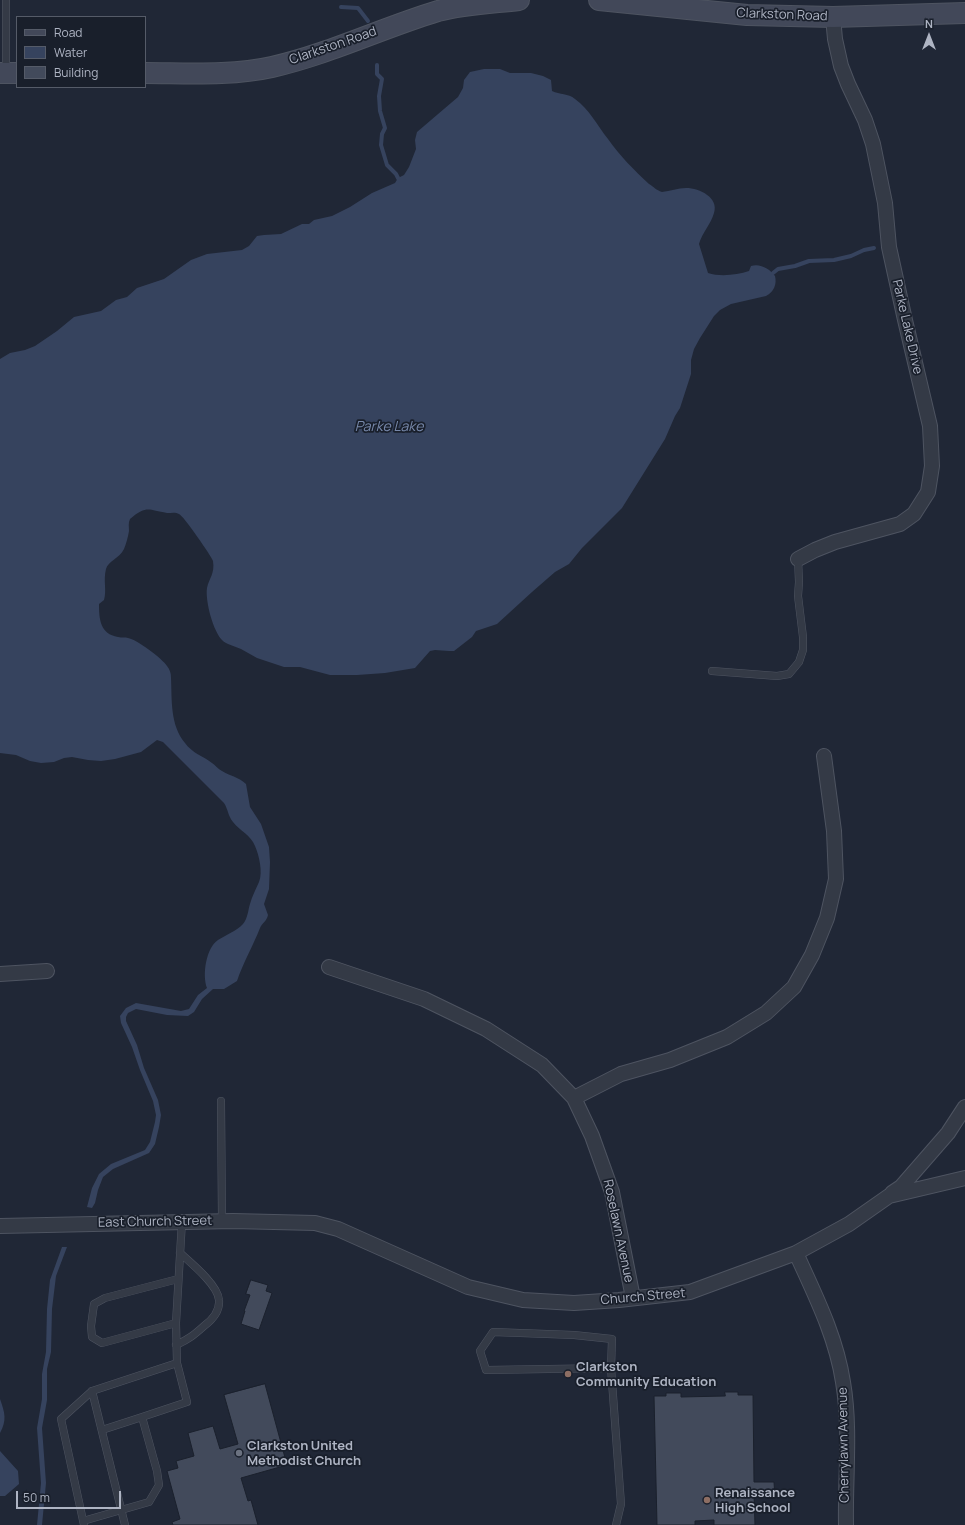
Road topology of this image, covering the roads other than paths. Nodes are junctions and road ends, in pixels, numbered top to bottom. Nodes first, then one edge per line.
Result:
1 (6, 0) edge
2 (519, 0) edge
3 (599, 0) edge
4 (965, 13) edge
5 (833, 17) junction
6 (8, 73) edge
7 (146, 73) edge
8 (798, 559) joint
9 (712, 671) dead end
10 (824, 756) dead end
11 (329, 967) dead end
12 (47, 971) dead end
13 (0, 974) edge
14 (574, 1098) junction
15 (220, 1101) dead end
16 (965, 1107) edge
17 (965, 1178) edge
18 (889, 1196) junction
19 (182, 1221) junction
20 (222, 1221) junction
21 (309, 1223) joint
22 (0, 1226) edge
23 (180, 1253) junction
24 (796, 1253) junction
25 (178, 1279) junction
26 (632, 1298) junction
27 (176, 1323) junction
28 (176, 1345) junction
29 (177, 1363) junction
30 (611, 1368) junction
31 (92, 1391) junction
32 (142, 1417) junction
33 (102, 1430) junction
34 (122, 1510) junction
35 (84, 1523) edge
36 (125, 1525) edge
37 (616, 1525) edge
38 (846, 1525) edge

1 - 6 lane
2 - 7 street, Clarkston Road
3 - 5 street, Clarkston Road
4 - 5 street, Clarkston Road
5 - 8 street, Parke Lake Drive
8 - 9 lane
10 - 14 street
11 - 14 street, Roselawn Avenue
12 - 13 street
14 - 26 street, Roselawn Avenue
15 - 20 lane
16 - 18 street
17 - 18 street, Church Street
18 - 24 street, Church Street
19 - 20 street, East Church Street
19 - 22 street, East Church Street
19 - 23 lane
20 - 21 street, East Church Street
21 - 26 street, Church Street
23 - 25 lane
23 - 28 lane
24 - 26 street, Church Street
24 - 38 street, Cherrylawn Avenue
25 - 27 lane
25 - 27 lane
27 - 28 lane
28 - 29 lane
29 - 31 lane
29 - 32 lane
30 - 30 lane
30 - 37 lane
31 - 33 lane
31 - 35 lane
32 - 33 lane
32 - 34 lane
33 - 34 lane
34 - 35 lane
34 - 36 lane

